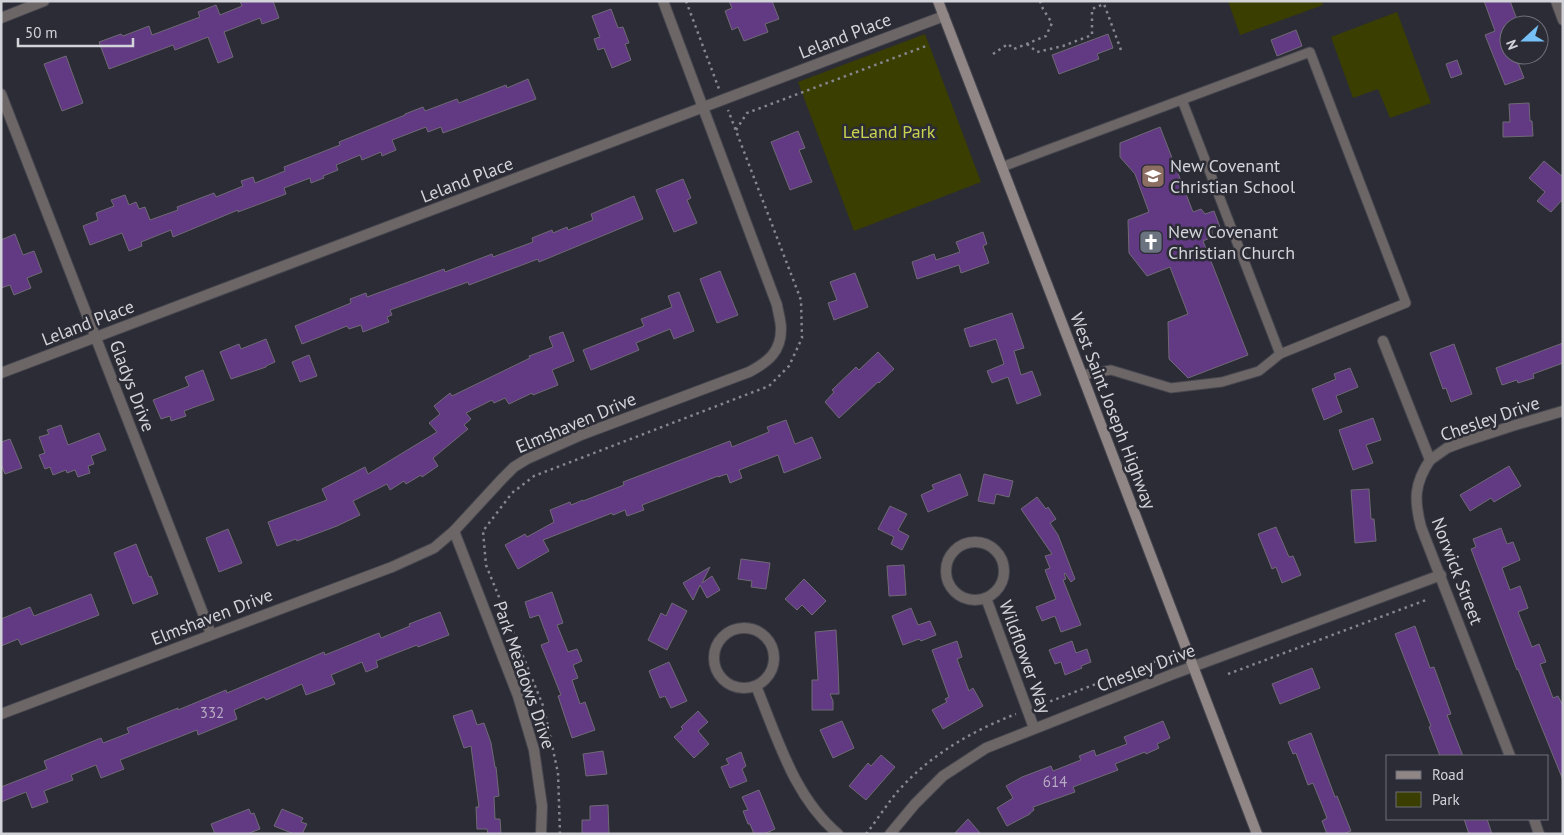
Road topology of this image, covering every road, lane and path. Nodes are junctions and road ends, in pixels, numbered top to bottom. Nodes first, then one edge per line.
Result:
1 (44, 1) edge
2 (663, 1) edge
3 (938, 1) edge
4 (1040, 1) edge
5 (1096, 1) edge
6 (1556, 1) edge
7 (1098, 6) junction
8 (944, 16) junction
9 (1, 18) edge
10 (1563, 20) edge
11 (1027, 44) junction
12 (926, 46) dead end
13 (1121, 50) dead end
14 (992, 54) dead end
15 (1, 94) edge
16 (1182, 100) junction
17 (702, 108) junction
18 (736, 131) dead end
19 (1002, 167) junction
20 (96, 338) junction
21 (1383, 341) dead end
22 (1280, 354) junction
23 (1, 373) edge
24 (1082, 375) junction
25 (1563, 411) edge
26 (1430, 460) junction
27 (454, 531) junction
28 (1440, 575) junction
29 (986, 598) junction
30 (1426, 600) dead end
31 (211, 634) junction
32 (1193, 667) junction
33 (1228, 674) dead end
34 (756, 686) junction
35 (1, 714) edge
36 (1034, 728) junction
37 (1510, 755) edge
38 (1534, 820) edge
39 (541, 834) edge
40 (838, 834) edge
41 (890, 834) edge
42 (1257, 834) edge
43 (1539, 834) edge

1 - 9 street
2 - 17 street, Elmshaven Drive
3 - 8 street, West Saint Joseph Highway
4 - 11 path
5 - 7 path
6 - 10 street
7 - 11 path
7 - 13 path
8 - 17 street, Leland Place
8 - 19 street, West Saint Joseph Highway
11 - 14 path
12 - 18 path
15 - 20 street, Gladys Drive
16 - 19 lane
16 - 22 lane
16 - 22 lane
17 - 20 street, Leland Place
17 - 27 street, Elmshaven Drive
19 - 24 street, West Saint Joseph Highway
20 - 23 street, Leland Place
20 - 31 street, Gladys Drive
21 - 26 street
22 - 24 lane
24 - 32 street, West Saint Joseph Highway
25 - 26 street, Chesley Drive
26 - 28 street, Norwick Street
27 - 31 street, Elmshaven Drive
27 - 39 street, Park Meadows Drive
28 - 32 street, Chesley Drive
28 - 37 street, Norwick Street
29 - 29 street, Wildflower Way
29 - 36 street, Wildflower Way
30 - 33 path
31 - 35 street, Elmshaven Drive
32 - 36 street, Chesley Drive
32 - 42 street, West Saint Joseph Highway
34 - 34 street
34 - 40 street
36 - 41 street, Chesley Drive
38 - 43 street

